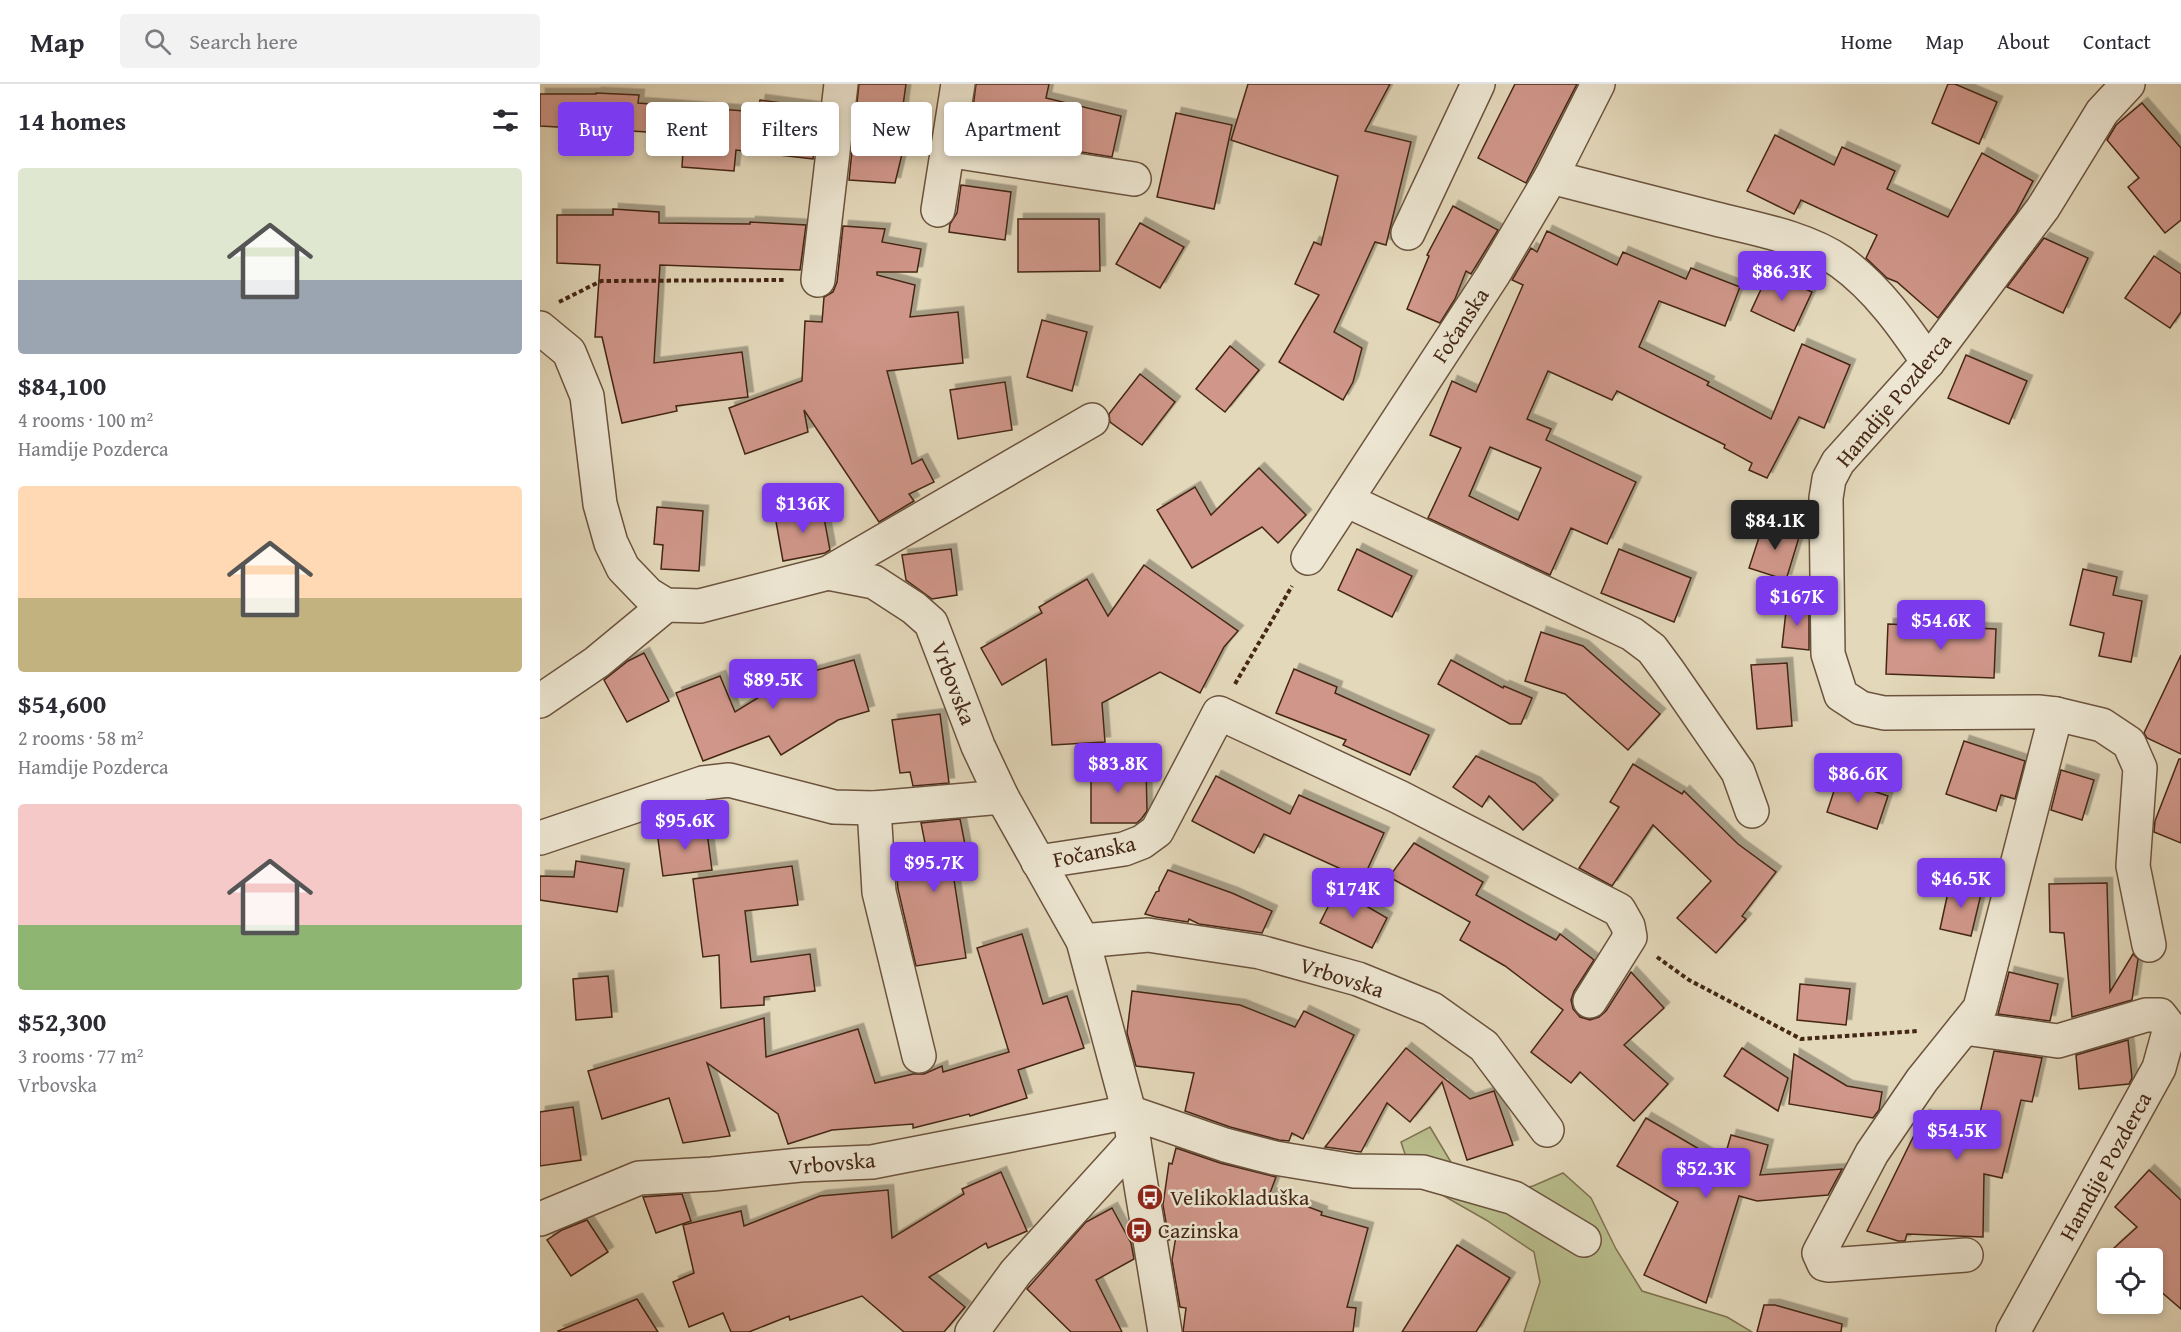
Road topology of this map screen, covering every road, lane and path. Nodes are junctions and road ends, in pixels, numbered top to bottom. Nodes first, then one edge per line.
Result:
1 (841, 84) edge
2 (958, 84) edge
3 (1478, 84) edge
4 (1598, 84) edge
5 (2128, 84) edge
6 (955, 102) edge
7 (945, 156) edge
8 (986, 156) edge
9 (1551, 177) junction
10 (1134, 178) dead end
11 (938, 210) dead end
12 (1408, 233) dead end
13 (818, 280) joint
14 (545, 318) edge
15 (1928, 362) junction
16 (1092, 420) dead end
17 (1346, 500) junction
18 (1308, 558) joint
19 (828, 573) junction
20 (666, 605) junction
21 (540, 701) edge
22 (1219, 713) junction
23 (2056, 714) junction
24 (1002, 796) junction
25 (874, 808) junction
26 (1752, 811) dead end
27 (540, 838) edge
28 (1038, 862) junction
29 (1629, 937) junction
30 (1083, 941) junction
31 (2149, 945) dead end
32 (1590, 1001) dead end
33 (1964, 1028) junction
34 (919, 1056) dead end
35 (1131, 1127) junction
36 (1547, 1130) dead end
37 (540, 1219) edge
38 (1584, 1240) dead end
39 (1966, 1255) dead end
40 (972, 1332) edge
41 (1165, 1332) edge
42 (2013, 1332) edge

1 - 13 street
2 - 6 street
3 - 12 street
4 - 9 street, Fočanska
5 - 15 street, Hamdije Pozderca
7 - 11 street
8 - 10 street
9 - 15 street
9 - 17 street, Fočanska
13 - 14 path
14 - 20 street
15 - 23 street, Hamdije Pozderca
16 - 19 street, Vrbovska
17 - 18 street, Fočanska
17 - 26 street
18 - 22 path
19 - 20 street, Vrbovska
19 - 24 street, Vrbovska
20 - 21 street
22 - 28 street, Fočanska
22 - 29 street
23 - 31 street, Hamdije Pozderca
23 - 33 street
24 - 25 street
24 - 28 street, Vrbovska
25 - 27 street
25 - 34 street
28 - 30 street, Vrbovska
29 - 32 street
29 - 33 path
30 - 35 street, Vrbovska
30 - 36 street, Vrbovska
33 - 39 street
33 - 42 street, Hamdije Pozderca
35 - 37 street, Vrbovska
35 - 38 street, Vrbovska
35 - 40 street
35 - 41 street, Vrbovska

